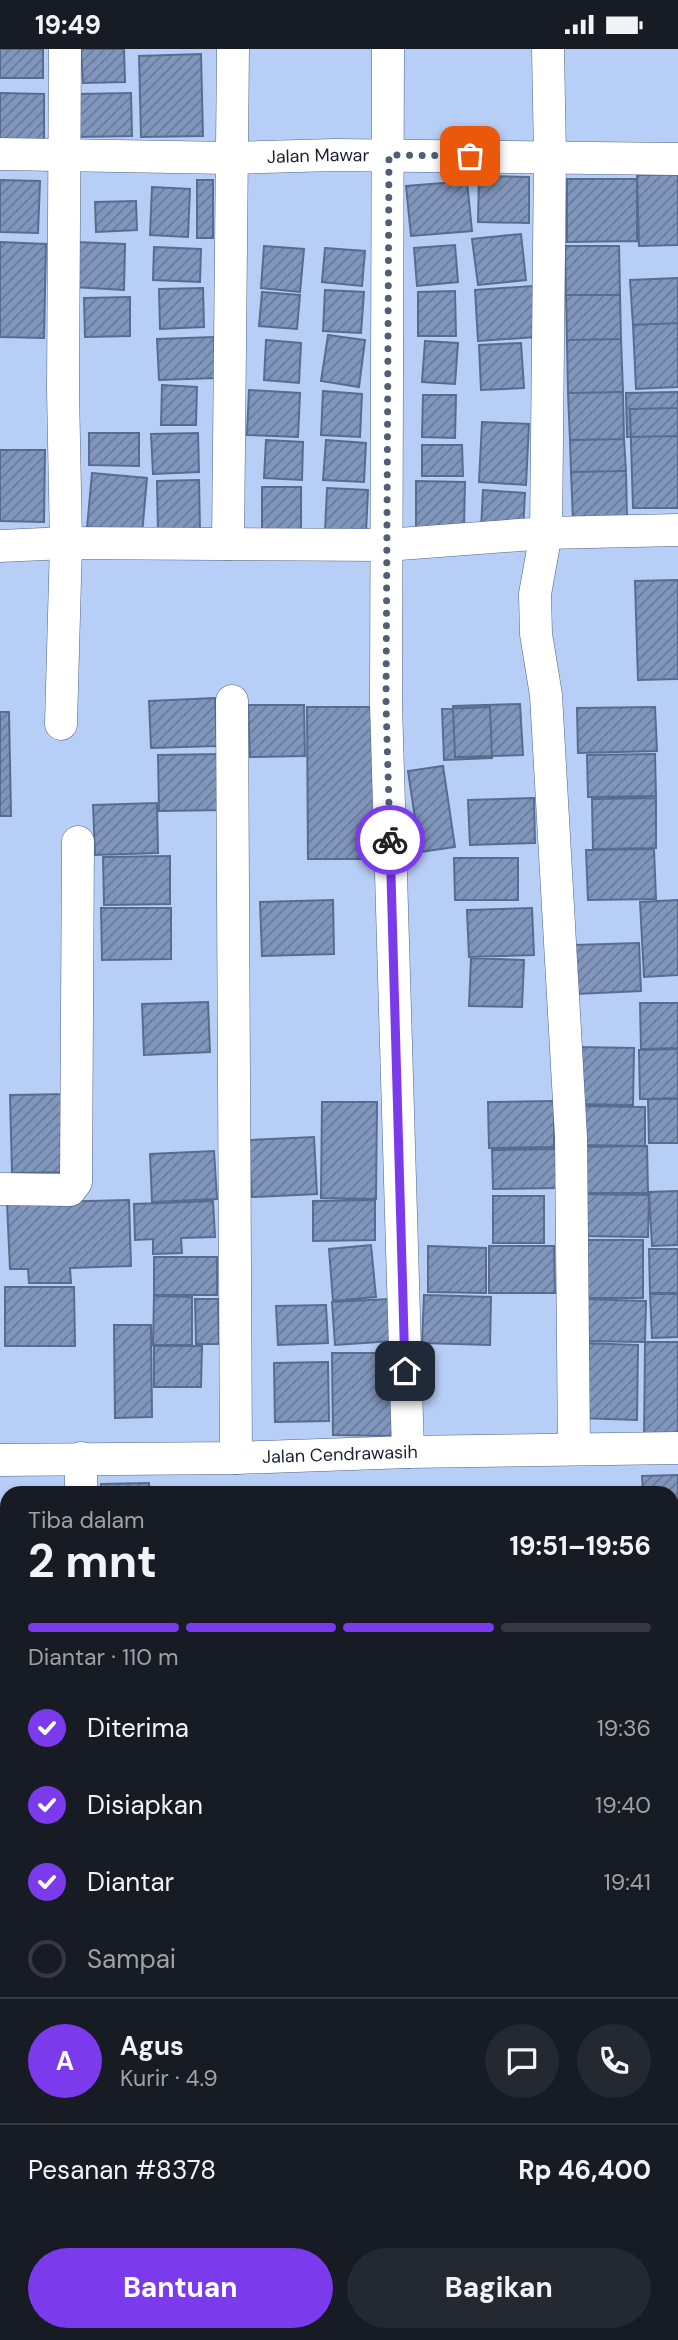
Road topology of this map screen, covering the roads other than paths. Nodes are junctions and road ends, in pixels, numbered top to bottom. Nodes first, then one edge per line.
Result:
1 (65, 49) edge
2 (233, 49) edge
3 (388, 49) edge
4 (548, 49) edge
5 (0, 154) edge
6 (64, 154) junction
7 (389, 155) junction
8 (550, 156) junction
9 (230, 158) junction
10 (678, 159) edge
11 (678, 530) edge
12 (545, 533) junction
13 (66, 543) junction
14 (228, 544) junction
15 (386, 545) junction
16 (0, 546) edge
17 (232, 701) dead end
18 (61, 724) dead end
19 (78, 842) dead end
20 (0, 1189) edge
21 (574, 1448) junction
22 (678, 1448) edge
23 (408, 1452) junction
24 (81, 1458) junction
25 (236, 1458) junction
26 (0, 1460) edge
27 (81, 1486) edge

1 - 6 street
2 - 9 street
3 - 7 street
4 - 8 street
5 - 6 street, Jalan Mawar
6 - 9 street, Jalan Mawar
6 - 13 street
7 - 8 street, Jalan Mawar
7 - 9 street, Jalan Mawar
7 - 15 street
8 - 10 street, Jalan Mawar
8 - 12 street
9 - 14 street
11 - 12 street
12 - 15 street
12 - 21 street
13 - 14 street
13 - 16 street
13 - 18 street
14 - 15 street
15 - 23 street
17 - 25 street
19 - 20 street
21 - 22 street, Jalan Cendrawasih
21 - 23 street, Jalan Cendrawasih
23 - 25 street, Jalan Cendrawasih
24 - 25 street, Jalan Cendrawasih
24 - 26 street, Jalan Cendrawasih
24 - 27 street

